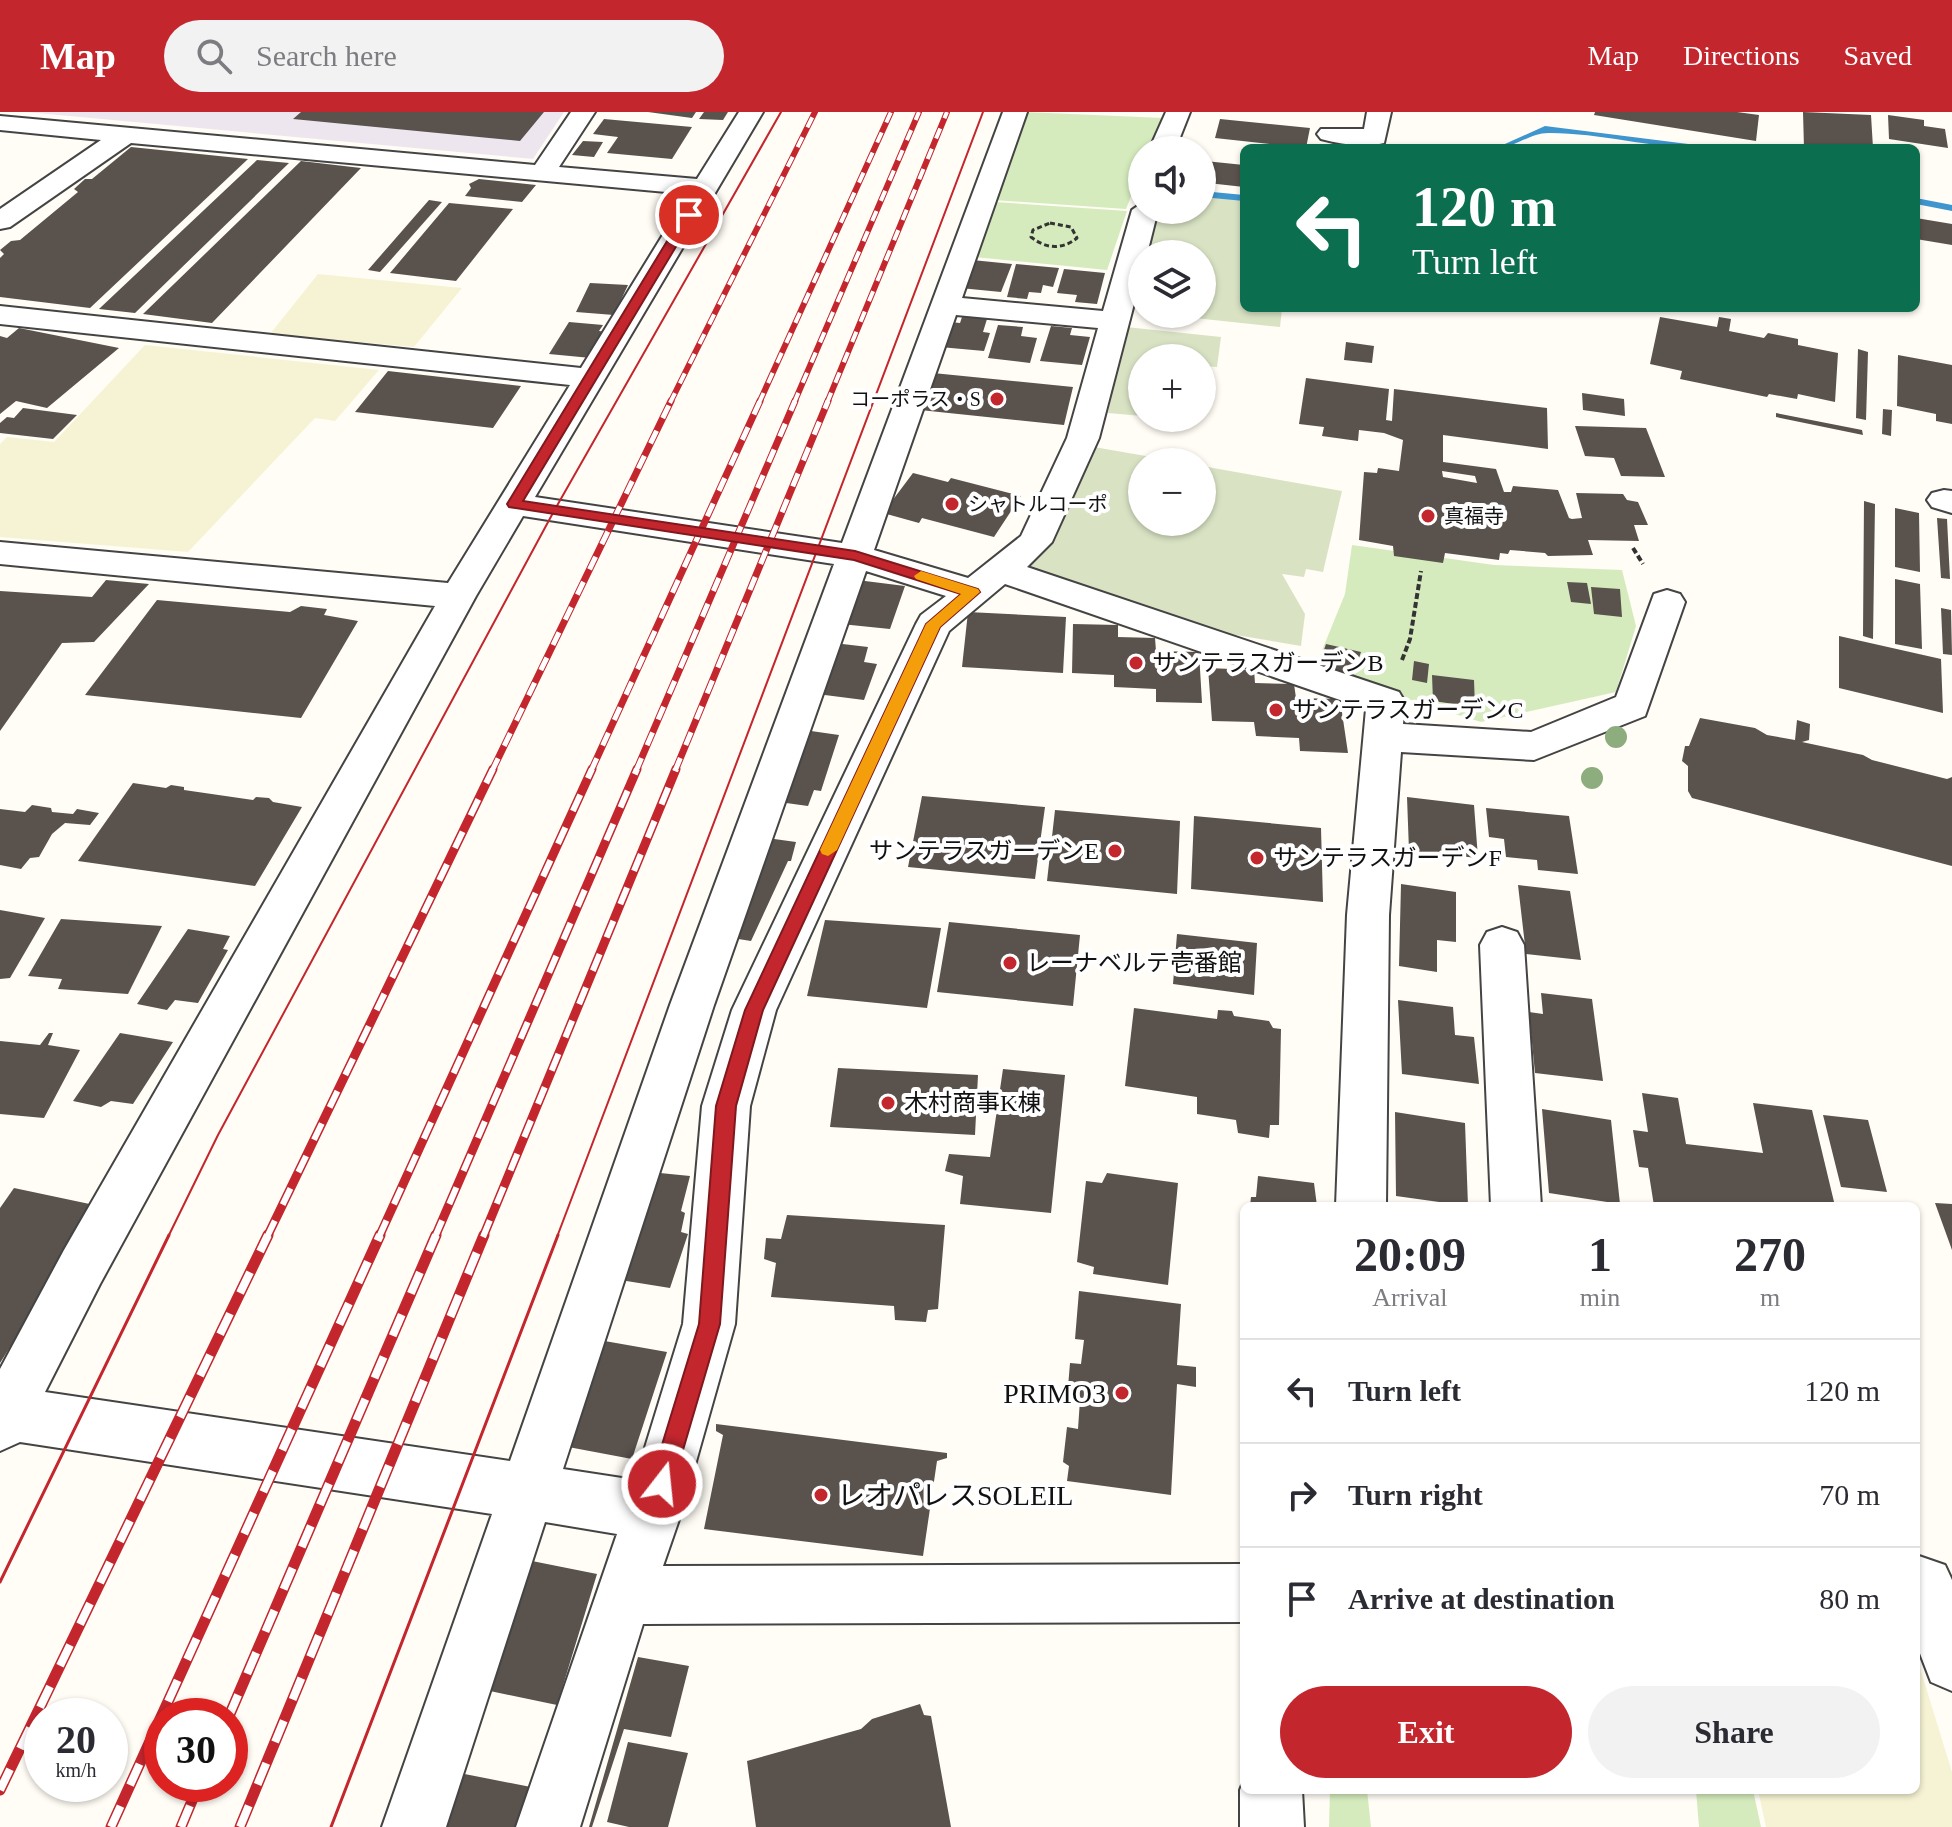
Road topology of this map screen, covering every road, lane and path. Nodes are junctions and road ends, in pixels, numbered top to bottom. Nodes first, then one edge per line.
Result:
1 (176, 112) edge
2 (583, 112) edge
3 (751, 112) edge
4 (1015, 112) edge
5 (1176, 112) edge
6 (1379, 112) edge
7 (0, 123) edge
8 (1330, 134) dead end
9 (136, 136) junction
10 (1167, 136) edge
11 (542, 173) junction
12 (705, 188) junction
13 (0, 221) edge
14 (1141, 224) edge
15 (1031, 237) joint
16 (946, 305) junction
17 (0, 315) edge
18 (1115, 321) junction
19 (591, 378) junction
20 (514, 504) junction
21 (0, 553) edge
22 (855, 556) junction
23 (1421, 571) dead end
24 (986, 581) junction
25 (458, 596) junction
26 (1667, 602) dead end
27 (1386, 720) junction
28 (1502, 945) dead end
29 (1361, 1202) edge
30 (1516, 1202) edge
31 (2, 1416) edge
32 (527, 1494) junction
33 (654, 1511) junction
34 (1920, 1584) edge
35 (1240, 1593) edge
36 (623, 1595) junction
37 (1952, 1661) edge
38 (1271, 1794) edge
39 (414, 1827) edge
40 (548, 1827) edge
41 (1272, 1827) edge

1 - 9 street
2 - 11 street
3 - 12 street
4 - 16 street
5 - 10 street
6 - 8 street
7 - 9 street
9 - 11 street
9 - 13 street
11 - 12 street
12 - 19 street
14 - 18 street
15 - 15 path
16 - 18 street
16 - 22 street
17 - 19 street
18 - 24 street
19 - 20 street
20 - 22 street
20 - 25 street
21 - 25 street
22 - 24 street
22 - 32 street
23 - 27 path
24 - 27 street
24 - 33 street
25 - 31 street
26 - 27 street
27 - 29 street
28 - 30 street
31 - 32 street
32 - 33 street
32 - 39 street
33 - 36 street
34 - 37 street
35 - 36 street
36 - 40 street
38 - 41 street

